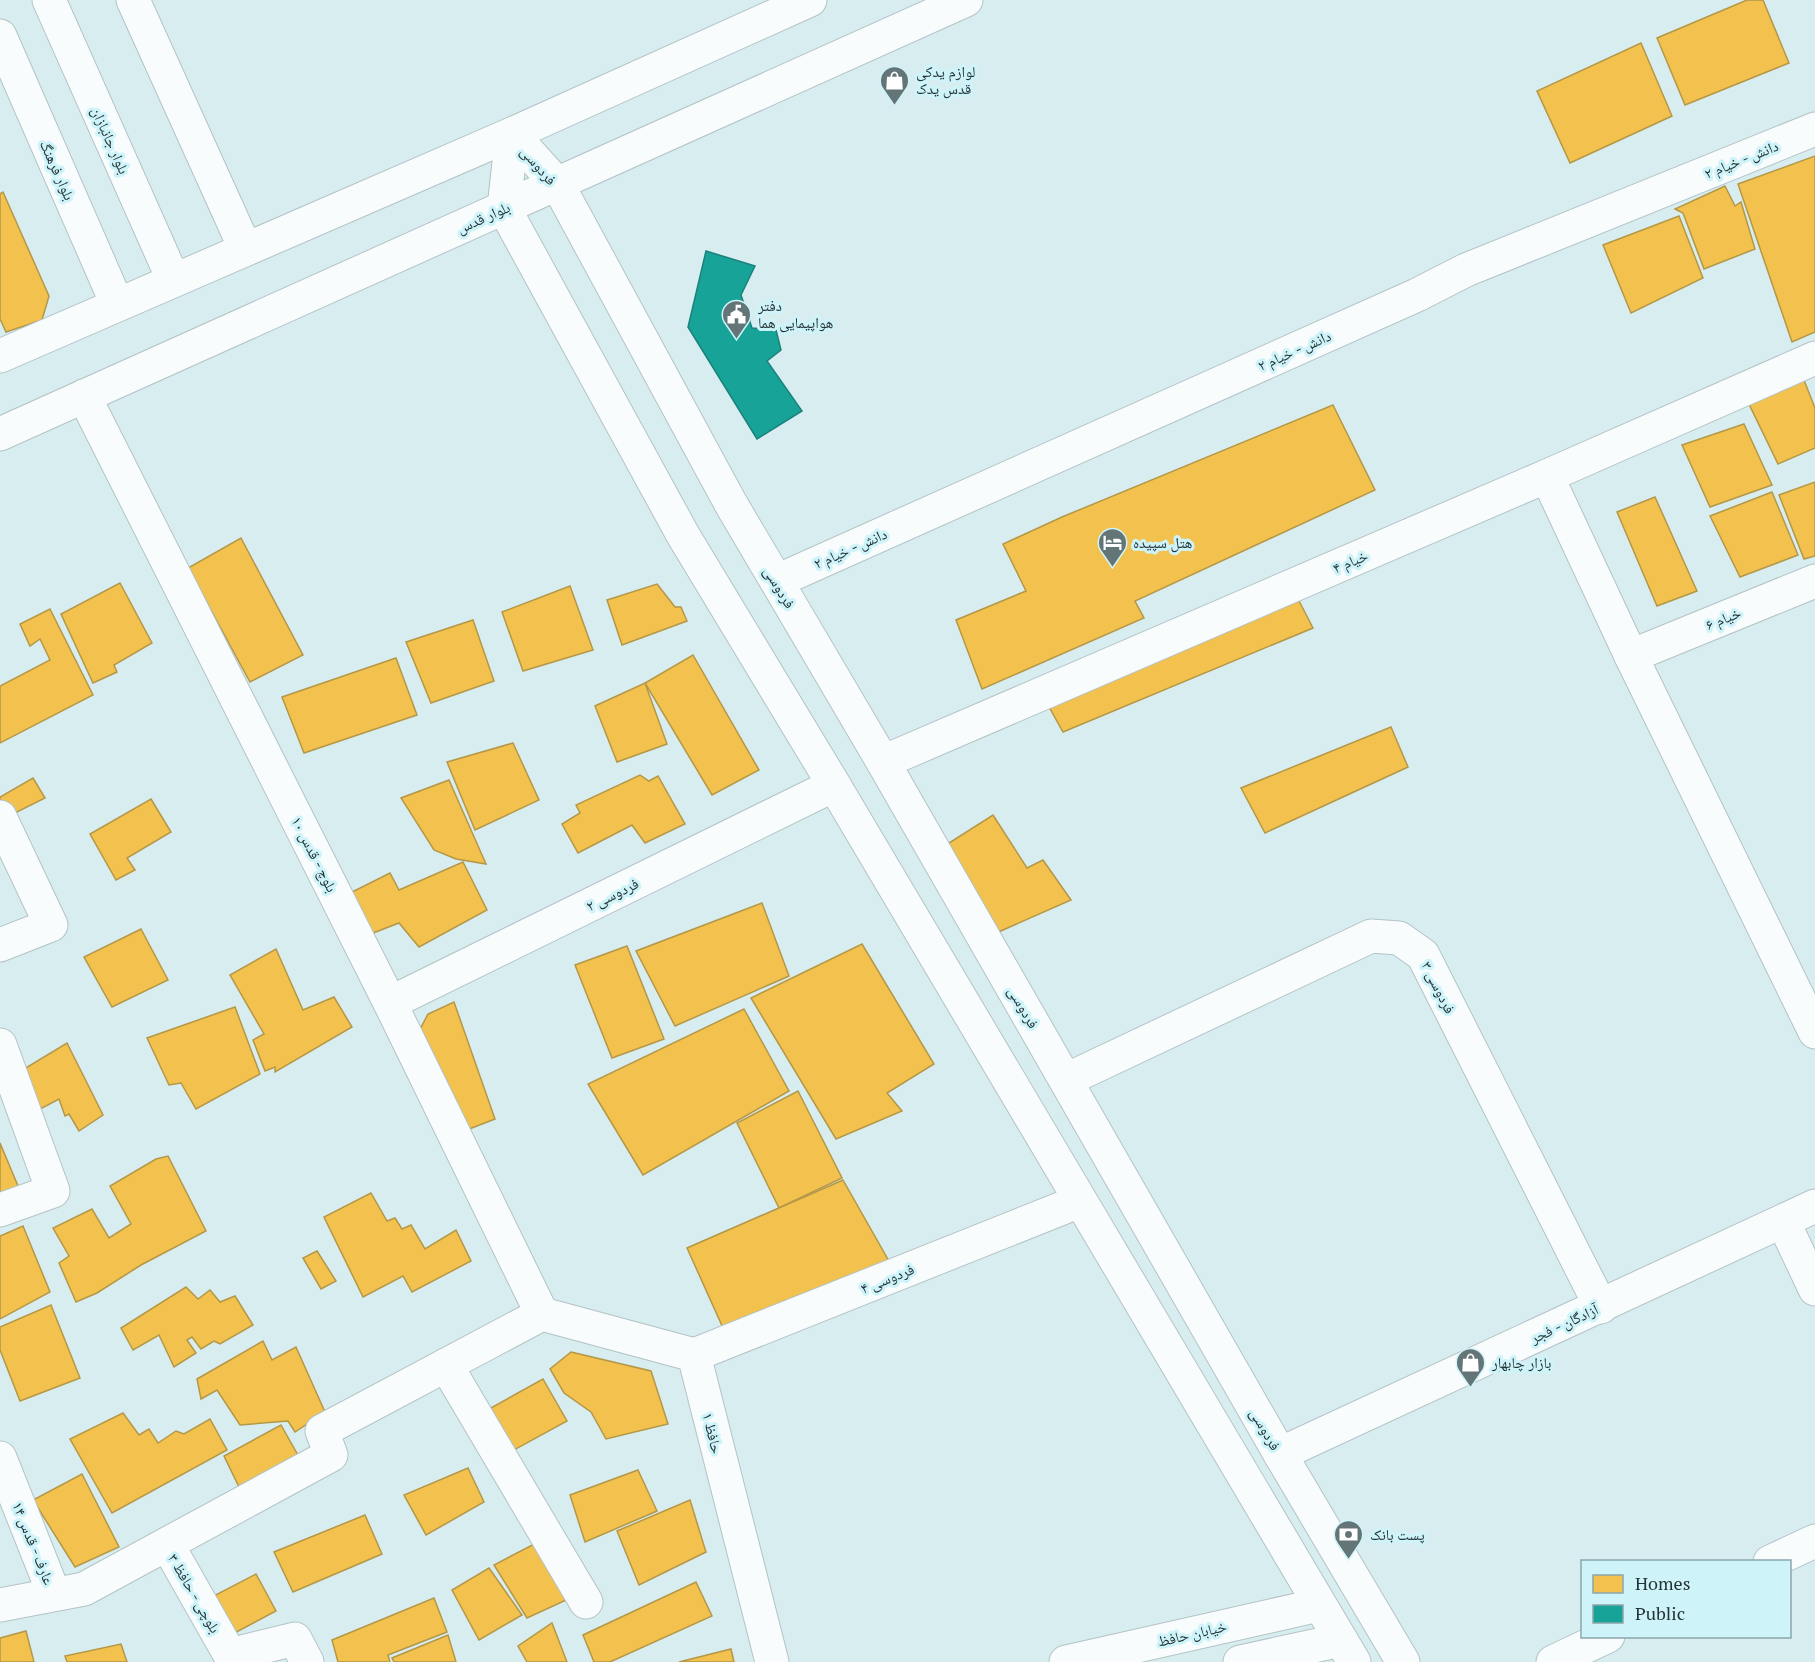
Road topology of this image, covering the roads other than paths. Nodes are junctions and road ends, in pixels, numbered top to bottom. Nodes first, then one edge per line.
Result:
1 (49, 0) edge
2 (133, 0) edge
3 (810, 0) edge
4 (966, 0) edge
5 (0, 36) edge
6 (1815, 129) edge
7 (512, 134) junction
8 (558, 185) junction
9 (504, 208) junction
10 (245, 248) junction
11 (173, 279) junction
12 (117, 304) junction
13 (0, 356) edge
14 (1815, 358) edge
15 (84, 396) junction
16 (0, 434) edge
17 (1548, 476) junction
18 (777, 581) junction
19 (1815, 581) edge
20 (1631, 656) junction
21 (883, 762) junction
22 (834, 785) junction
23 (0, 818) edge
24 (0, 945) edge
25 (390, 1004) junction
26 (1815, 1032) edge
27 (0, 1045) edge
28 (1066, 1080) junction
29 (1080, 1201) junction
30 (1815, 1206) edge
31 (0, 1210) edge
32 (1783, 1221) junction
33 (1815, 1289) edge
34 (1601, 1307) junction
35 (542, 1314) junction
36 (694, 1355) junction
37 (446, 1365) junction
38 (1280, 1454) junction
39 (0, 1458) edge
40 (1815, 1541) edge
41 (167, 1544) junction
42 (1774, 1560) edge
43 (54, 1594) junction
44 (586, 1602) dead end
45 (0, 1605) edge
46 (1319, 1605) junction
47 (1604, 1638) edge
48 (1347, 1651) edge
49 (307, 1662) edge
50 (772, 1662) edge
51 (1066, 1662) edge
52 (1240, 1662) edge
53 (1403, 1662) edge
54 (1553, 1662) edge

1 - 11 street, بلوار جانبازان
2 - 10 street
3 - 7 street
4 - 8 street, بلوار قدس
5 - 12 street, بلوار فرهنگ
6 - 18 street, دانش - خیام ۲
7 - 8 street, فردوسی
7 - 9 street, فردوسی
7 - 10 street
8 - 9 street, بلوار قدس
8 - 18 street, فردوسی
9 - 15 street, بلوار قدس
9 - 22 street
10 - 11 street
11 - 12 street
12 - 13 street
14 - 17 street, خیام ۴
15 - 16 street, بلوار قدس
15 - 25 street, بلوچ - قدس ۱۰
17 - 20 street
17 - 21 street, خیام ۴
18 - 21 street, فردوسی
19 - 20 street, خیام ۶
20 - 26 street
21 - 28 street, فردوسی
22 - 25 street, فردوسی ۲
22 - 29 street
23 - 24 street
25 - 35 street, بلوچ - قدس ۱۰
27 - 31 street
28 - 34 street, فردوسی ۳
28 - 38 street, فردوسی
29 - 36 street, فردوسی ۴
29 - 46 street
30 - 32 street, آزادگان - فجر
32 - 33 street
32 - 34 street, آزادگان - فجر
34 - 38 street, آزادگان - فجر
35 - 36 street
35 - 37 street
36 - 50 street, حافظ ۱
37 - 41 street
37 - 44 street
38 - 53 street, فردوسی
39 - 43 street, عارف - قدس ۱۴
40 - 42 street
41 - 43 street
41 - 49 street, بلوچی - حافظ ۳
43 - 45 street
46 - 48 street
46 - 51 street, خیابان حافظ
47 - 54 street
48 - 52 street

